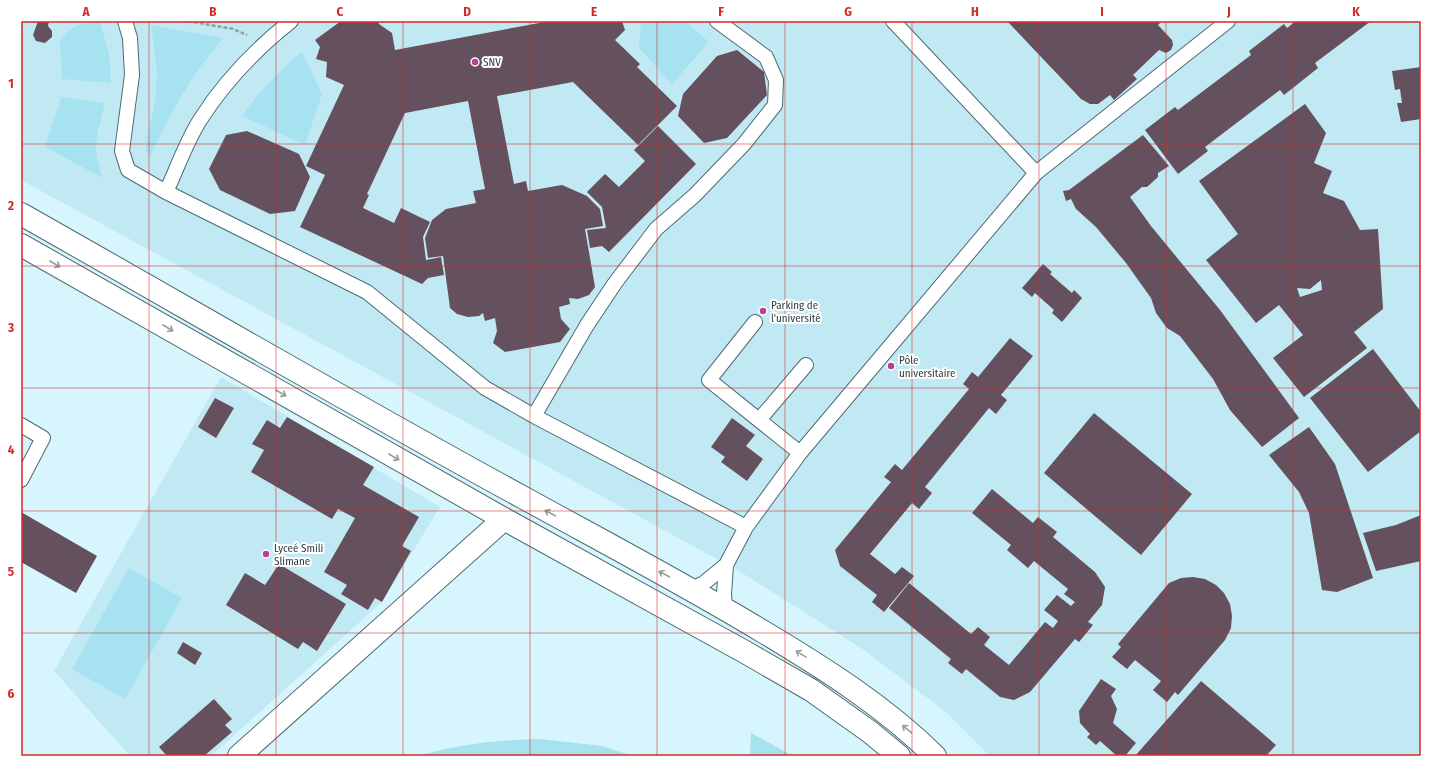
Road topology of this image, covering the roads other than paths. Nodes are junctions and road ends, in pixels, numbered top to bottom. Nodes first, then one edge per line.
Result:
1 (125, 21) edge
2 (291, 21) edge
3 (717, 21) edge
4 (893, 21) edge
5 (1228, 21) edge
6 (1036, 173) junction
7 (166, 192) junction
8 (21, 214) edge
9 (21, 245) edge
10 (755, 322) dead end
11 (806, 365) dead end
12 (534, 416) junction
13 (759, 420) junction
14 (21, 425) edge
15 (800, 454) junction
16 (21, 480) edge
17 (504, 519) junction
18 (746, 527) junction
19 (726, 565) junction
20 (691, 589) junction
21 (725, 608) junction
22 (239, 756) edge
23 (899, 756) edge
24 (935, 756) edge

1 - 7 lane
2 - 7 lane
3 - 12 lane
4 - 6 lane
5 - 6 lane
6 - 15 lane
7 - 12 lane
20 -> 8 street
9 -> 17 street
10 - 13 lane
11 - 13 lane
12 - 18 lane
13 - 15 lane
14 - 16 lane
15 - 18 lane
17 - 22 street
17 - 23 street
18 - 19 lane
19 - 20 lane
19 - 21 lane
20 - 21 street
24 -> 21 street

